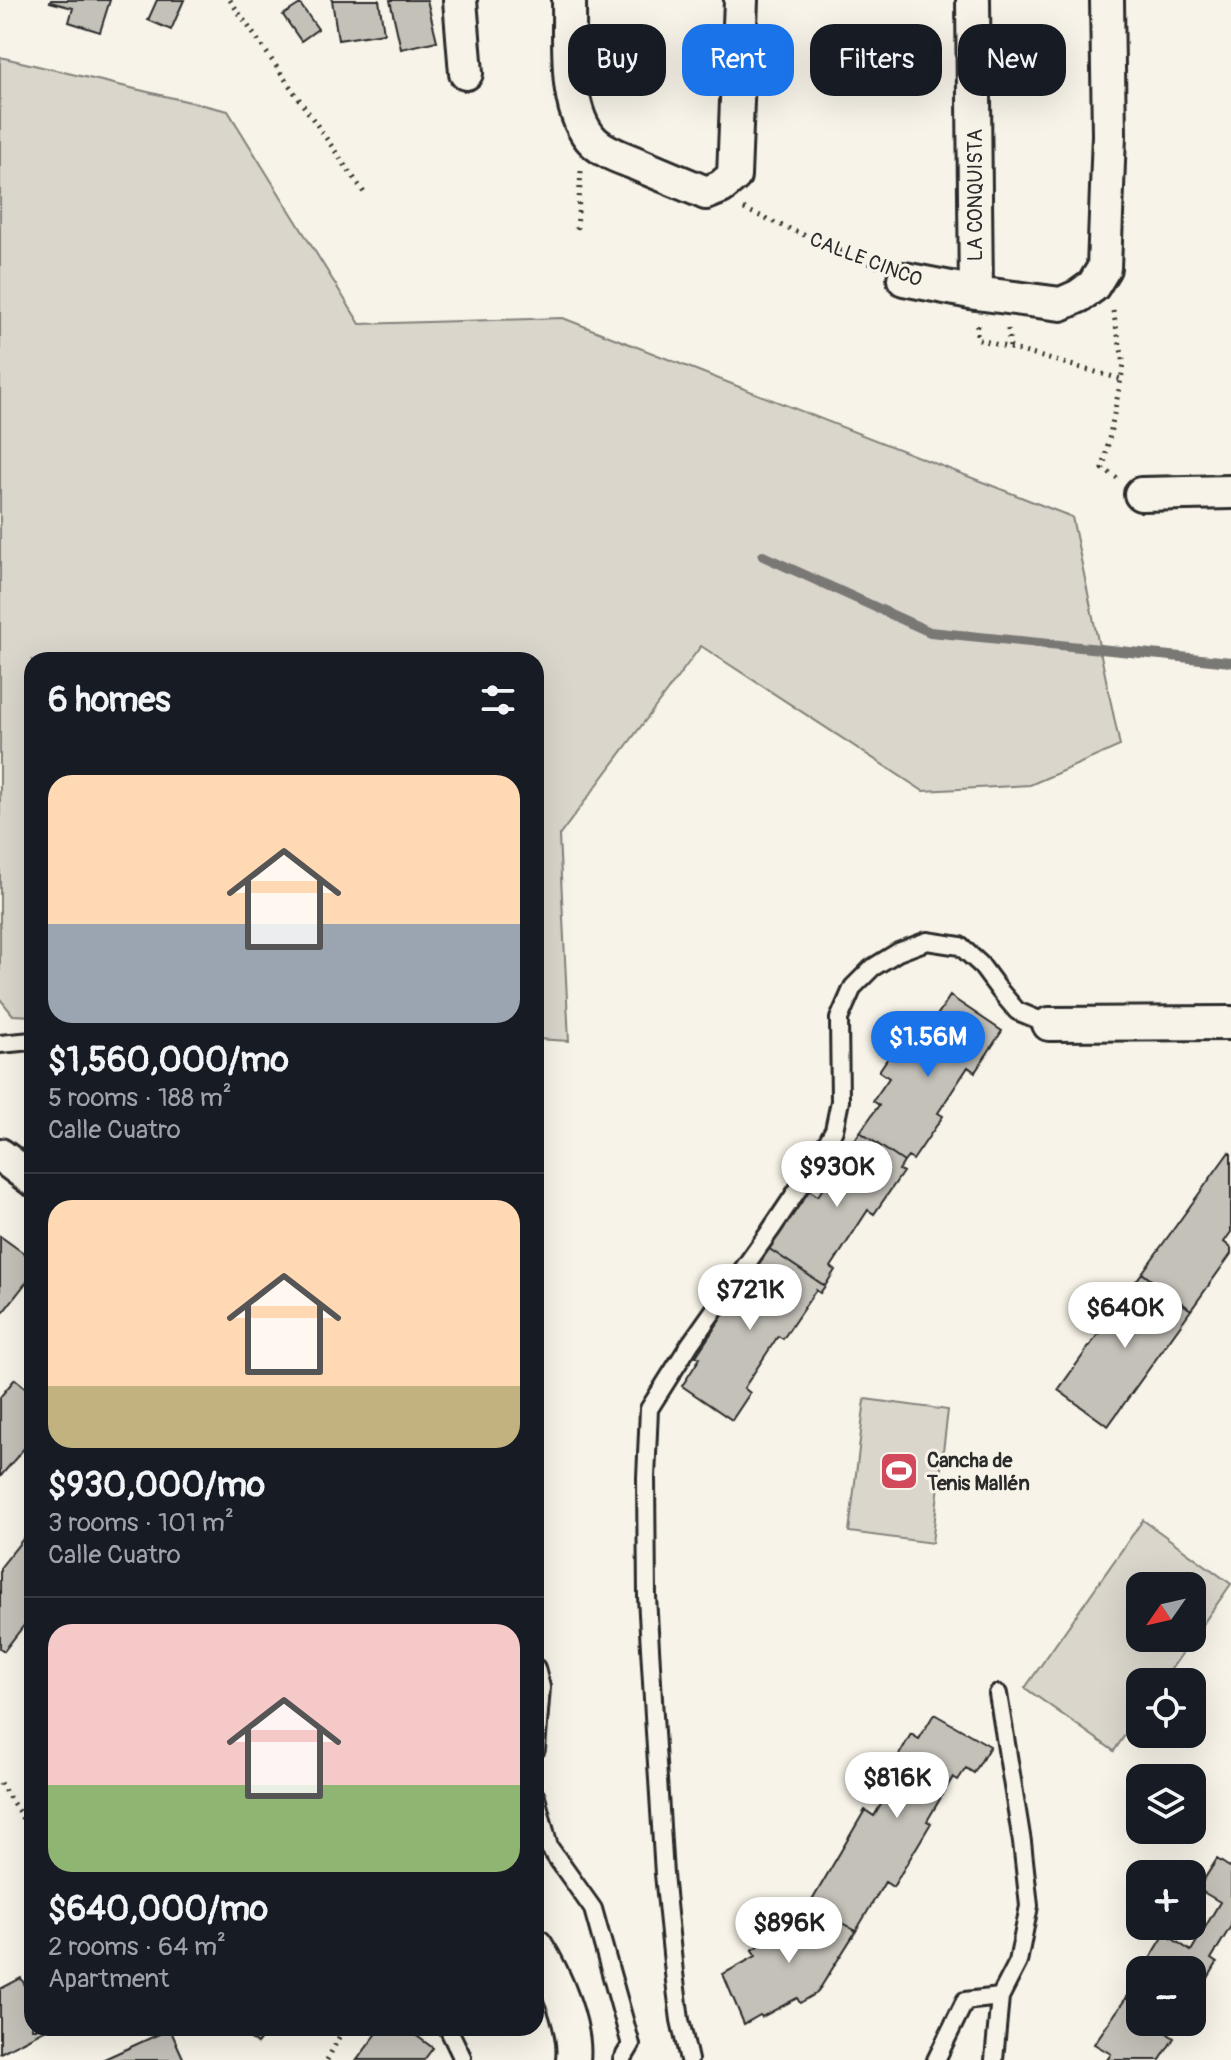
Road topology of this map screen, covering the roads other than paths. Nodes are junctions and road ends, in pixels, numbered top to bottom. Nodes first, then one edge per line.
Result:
1 (460, 0) edge
2 (569, 0) edge
3 (741, 0) edge
4 (973, 0) edge
5 (1107, 0) edge
6 (466, 73) dead end
7 (904, 279) road end
8 (976, 293) junction
9 (1231, 492) edge
10 (1141, 494) road end
11 (1231, 1023) edge
12 (1049, 1024) joint
13 (24, 1042) edge
14 (0, 1044) edge
15 (0, 1155) edge
16 (24, 1173) edge
17 (998, 1694) dead end
18 (544, 1828) edge
19 (544, 1959) edge
20 (1000, 1997) junction
21 (452, 2036) edge
22 (461, 2060) edge
23 (573, 2060) edge
24 (622, 2060) edge
25 (689, 2060) edge
26 (936, 2060) edge
27 (994, 2060) edge

1 - 6 street
2 - 3 street
4 - 8 street, LA CONQUISTA
5 - 8 street, CALLE CINCO
7 - 8 street, CALLE CINCO
9 - 10 street
11 - 12 street
12 - 25 lane
13 - 14 lane
15 - 16 street
17 - 20 lane
18 - 24 lane
19 - 23 street
20 - 26 lane
20 - 27 lane
21 - 22 lane

